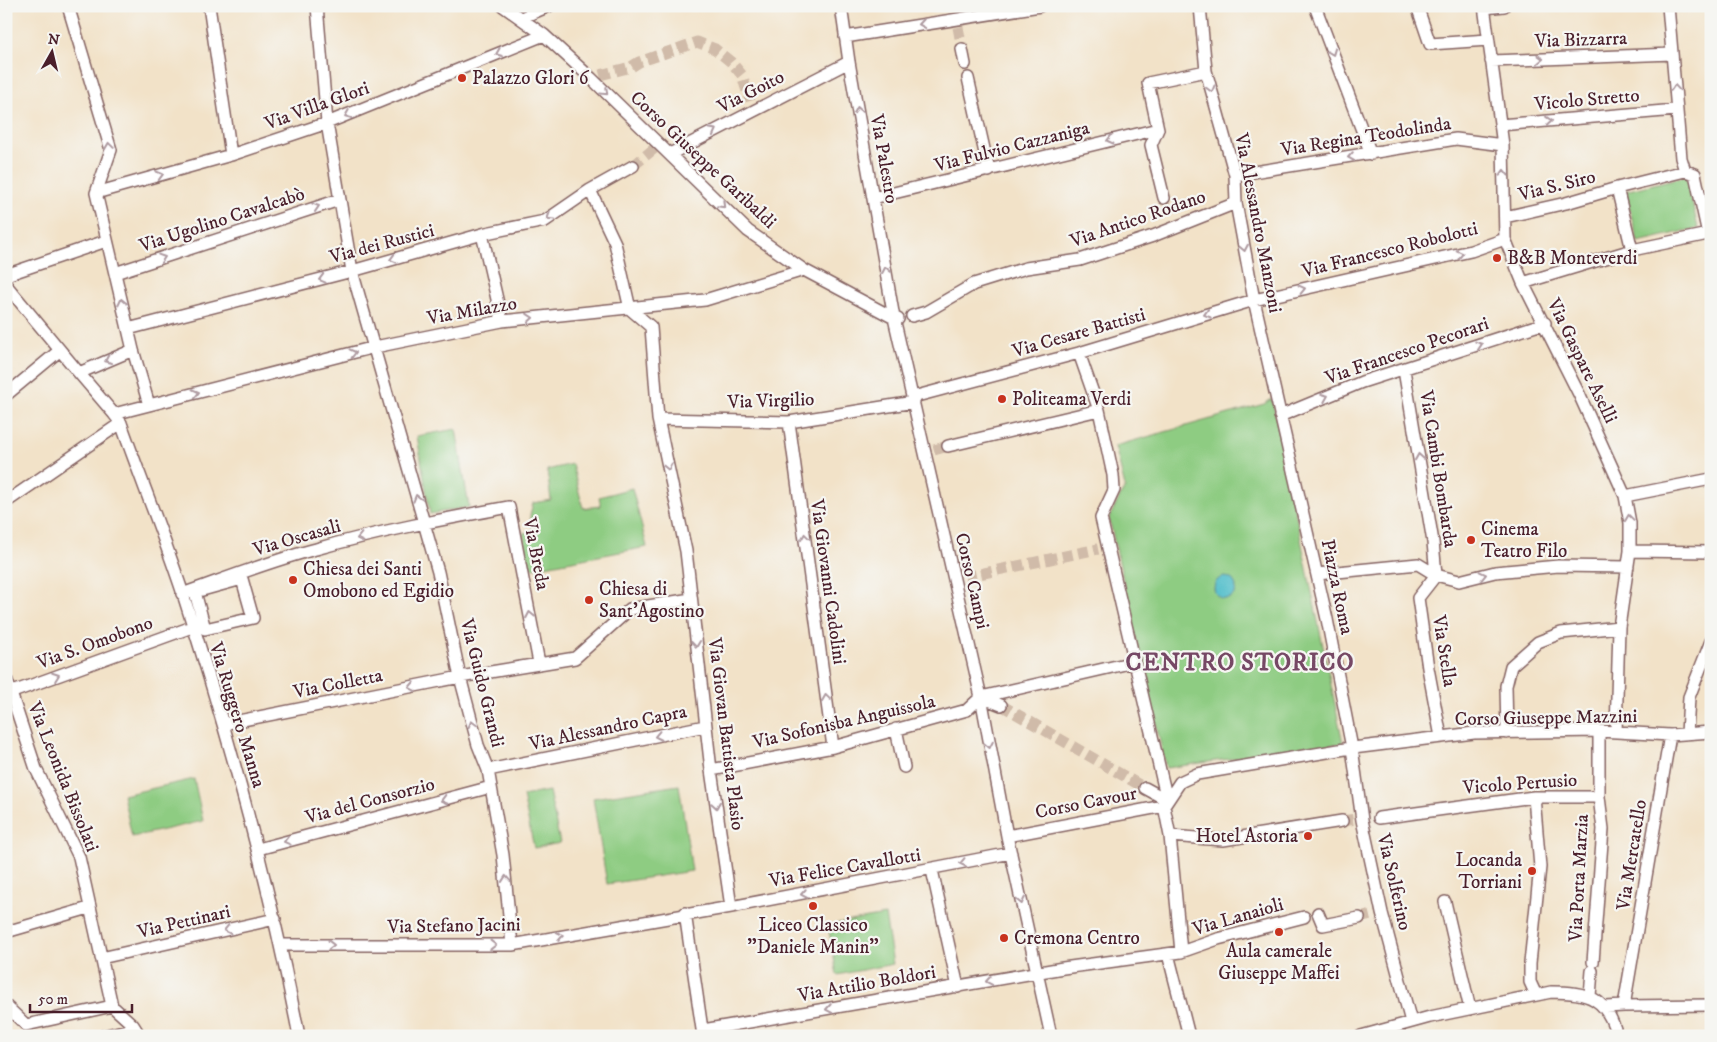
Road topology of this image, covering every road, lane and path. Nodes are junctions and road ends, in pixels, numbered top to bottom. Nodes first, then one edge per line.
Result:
1 (68, 6) edge
2 (209, 6) edge
3 (317, 6) edge
4 (503, 6) edge
5 (549, 6) edge
6 (841, 6) edge
7 (1040, 6) edge
8 (1200, 6) edge
9 (1315, 6) edge
10 (1417, 6) edge
11 (1504, 6) edge
12 (1668, 6) edge
13 (1484, 7) edge
14 (521, 18) junction
15 (544, 35) junction
16 (845, 37) junction
17 (1488, 40) junction
18 (962, 49) tunnel mouth
19 (1672, 54) junction
20 (1491, 61) junction
21 (849, 62) junction
22 (965, 64) dead end
23 (1206, 71) junction
24 (968, 78) dead end
25 (1676, 110) junction
26 (327, 123) junction
27 (1500, 125) junction
28 (1158, 128) junction
29 (1503, 145) junction
30 (670, 154) junction
31 (1371, 154) junction
32 (231, 155) junction
33 (633, 166) tunnel mouth
34 (1685, 170) junction
35 (989, 171) junction
36 (1234, 175) junction
37 (1617, 188) junction
38 (590, 190) junction
39 (96, 193) junction
40 (873, 198) junction
41 (1164, 198) dead end
42 (339, 200) junction
43 (1236, 203) junction
44 (1707, 215) edge
45 (1505, 217) junction
46 (482, 234) junction
47 (1505, 239) junction
48 (106, 241) junction
49 (1632, 250) junction
50 (804, 270) junction
51 (352, 271) junction
52 (115, 273) junction
53 (6, 275) edge
54 (1523, 283) junction
55 (8, 292) edge
56 (1254, 300) junction
57 (630, 309) junction
58 (902, 318) junction
59 (502, 321) junction
60 (1545, 323) junction
61 (128, 329) junction
62 (375, 347) junction
63 (133, 350) junction
64 (59, 351) junction
65 (1079, 352) junction
66 (1404, 370) junction
67 (79, 374) junction
68 (6, 395) edge
69 (914, 400) junction
70 (148, 404) junction
71 (1099, 410) junction
72 (1280, 416) junction
73 (117, 418) junction
74 (658, 419) junction
75 (789, 422) junction
76 (948, 446) tunnel mouth
77 (1711, 479) edge
78 (1625, 496) junction
79 (6, 502) edge
80 (424, 523) junction
81 (1630, 551) junction
82 (1711, 552) edge
83 (1628, 567) junction
84 (1317, 574) junction
85 (1436, 574) junction
86 (194, 592) joint
87 (182, 594) junction
88 (691, 599) junction
89 (192, 627) junction
90 (1619, 627) junction
91 (1711, 641) edge
92 (1134, 662) junction
93 (539, 663) junction
94 (460, 677) junction
95 (6, 679) edge
96 (10, 693) junction
97 (980, 697) junction
98 (1001, 706) tunnel mouth
99 (223, 724) junction
100 (706, 726) junction
101 (896, 729) junction
102 (1599, 731) junction
103 (1616, 732) junction
104 (1711, 732) edge
105 (1507, 733) junction
106 (1687, 734) junction
107 (1670, 736) junction
108 (1441, 737) junction
109 (833, 747) junction
110 (1352, 748) junction
111 (904, 766) dead end
112 (488, 770) junction
113 (711, 770) junction
114 (491, 787) junction
115 (1145, 788) tunnel mouth
116 (1534, 797) junction
117 (1599, 797) junction
118 (1165, 803) junction
119 (1379, 818) dead end
120 (1342, 821) tunnel mouth
121 (1007, 836) junction
122 (1170, 836) junction
123 (258, 849) junction
124 (1011, 853) junction
125 (932, 870) junction
126 (1445, 902) dead end
127 (731, 907) junction
128 (88, 908) junction
129 (685, 913) junction
130 (1318, 913) dead end
131 (1304, 917) dead end
132 (1359, 918) tunnel mouth
133 (275, 919) junction
134 (6, 932) edge
135 (512, 944) junction
136 (282, 945) junction
137 (1181, 952) junction
138 (1168, 954) junction
139 (101, 958) junction
140 (1037, 973) junction
141 (958, 986) junction
142 (1536, 995) junction
143 (1590, 996) junction
144 (1711, 1005) edge
145 (6, 1006) edge
146 (112, 1006) junction
147 (1629, 1006) junction
148 (1606, 1007) junction
149 (1470, 1009) junction
150 (1411, 1022) junction
151 (137, 1032) edge
152 (703, 1033) edge
153 (1366, 1035) edge
154 (103, 1036) edge
155 (299, 1036) edge
156 (1051, 1036) edge
157 (1189, 1036) edge
158 (1617, 1036) edge

39 -> 1 street
2 - 32 street
3 - 26 street, Via Guido Grandi
4 - 14 street, Corso Giuseppe Garibaldi
5 - 14 street
6 - 16 street, Via Palestro
7 -> 16 street
8 - 23 street, Via Alessandro Manzoni
9 -> 31 street
10 - 17 street
11 - 13 street
12 - 19 street
13 - 17 street, Via Gaspare Aselli
14 - 15 street, Corso Giuseppe Garibaldi
15 -> 26 street, Via Villa Glori
15 -> 30 street, Corso Giuseppe Garibaldi
16 - 21 street, Via Palestro
17 - 20 street, Via Gaspare Aselli
18 - 22 street
20 -> 19 street, Via Bizzarra
25 -> 19 street
20 - 27 street, Via Gaspare Aselli
30 -> 21 street, Via Goito
40 -> 21 street, Via Palestro
23 - 28 street
23 -> 36 street, Via Alessandro Manzoni
24 - 35 street
27 -> 25 street, Vicolo Stretto
25 - 34 street
26 - 32 street, Via Villa Glori
26 - 42 street, Via Guido Grandi
27 - 29 street, Via Gaspare Aselli
28 -> 35 street, Via Fulvio Cazzaniga
28 - 41 street
29 - 31 street, Via Regina Teodolinda
45 -> 29 street, Via Gaspare Aselli
30 -> 50 street, Corso Giuseppe Garibaldi
31 -> 36 street, Via Regina Teodolinda
39 -> 32 street, Via Villa Glori
33 - 38 street, Via dei Rustici
34 - 37 street, Via S. Siro
34 - 44 street
35 - 40 street, Via Fulvio Cazzaniga
36 - 43 street, Via Alessandro Manzoni
37 - 45 street, Via S. Siro
37 - 49 street
38 -> 46 street, Via dei Rustici
38 - 57 street
39 - 48 street
58 -> 40 street, Via Palestro
42 - 51 street, Via Guido Grandi
52 -> 42 street, Via Ugolino Cavalcabò
43 -> 56 street, Via Alessandro Manzoni
43 - 58 street, Via Antico Rodano
44 - 49 street
45 - 47 street, Via Gaspare Aselli
46 -> 51 street, Via dei Rustici
46 - 59 street
47 - 54 street, Via Gaspare Aselli
56 -> 47 street, Via Francesco Robolotti
48 - 52 street
48 - 53 street
49 - 54 street
50 - 57 street, Via Milazzo
50 - 58 street, Corso Giuseppe Garibaldi
51 -> 61 street, Via dei Rustici
51 - 62 street, Via Guido Grandi
61 -> 52 street
54 - 60 street, Via Gaspare Aselli
55 - 64 street
56 -> 65 street, Via Cesare Battisti
56 - 72 street, Via Alessandro Manzoni
59 -> 57 street, Via Milazzo
57 - 74 street, Via Giovan Battista Plasio
58 - 69 street, Corso Campi
59 - 62 street, Via Milazzo
66 -> 60 street, Via Francesco Pecorari
60 - 78 street, Via Gaspare Aselli
61 - 63 street
70 -> 62 street, Via Milazzo
80 -> 62 street, Via Guido Grandi
63 -> 67 street
63 - 70 street
64 - 67 street
64 - 68 street
65 - 69 street, Via Cesare Battisti
65 - 71 street
72 -> 66 street, Via Francesco Pecorari
85 -> 66 street, Via Cambi Bombarda
67 - 73 street
69 - 75 street, Via Virgilio
69 - 97 street, Corso Campi
70 - 73 street, Via Milazzo
71 - 76 street
71 - 92 street
72 - 84 street, Piazza Roma
73 - 79 street, Via Milazzo
73 - 87 street, Via Ruggero Manna
74 - 75 street, Via Virgilio
74 -> 88 street, Via Giovan Battista Plasio
109 -> 75 street, Via Giovanni Cadolini
77 - 78 street
81 -> 78 street, Via Gaspare Aselli
80 -> 87 street, Via Oscasali
93 -> 80 street, Via Breda
80 - 94 street, Via Guido Grandi
81 - 82 street
81 - 83 street, Via Gaspare Aselli
85 -> 83 street
83 - 90 street, Via Gaspare Aselli
84 - 85 street
84 - 110 street, Piazza Roma
85 - 108 street, Via Stella
86 - 86 street
87 - 89 street, Via Ruggero Manna
88 - 93 street, Via Colletta
88 -> 100 street, Via Giovan Battista Plasio
96 -> 89 street, Via S. Omobono
89 - 99 street, Via Ruggero Manna
90 - 103 street, Via Gaspare Aselli
90 - 105 street
91 - 106 street
92 - 97 street
92 - 118 street
93 - 94 street, Via Colletta
94 -> 99 street, Via Colletta
112 -> 94 street, Via Guido Grandi
95 - 96 street, Via Leonida Bissolati
96 - 128 street, Via Leonida Bissolati
97 - 98 street
97 - 101 street, Via Sofonisba Anguissola
97 -> 121 street, Corso Campi
99 - 123 street, Via Ruggero Manna
100 -> 112 street, Via Alessandro Capra
100 - 113 street, Via Giovan Battista Plasio
101 - 109 street, Via Sofonisba Anguissola
101 - 111 street
102 - 103 street, Corso Giuseppe Mazzini
102 - 105 street, Corso Giuseppe Mazzini
102 - 117 street, Vicolo Pertusio
103 - 107 street, Corso Giuseppe Mazzini
104 - 106 street, Corso Giuseppe Mazzini
105 - 108 street, Corso Giuseppe Mazzini
106 - 107 street, Corso Giuseppe Mazzini
107 - 147 street, Via Mercatello
108 - 110 street, Corso Giuseppe Mazzini
109 - 113 street, Via Sofonisba Anguissola
110 - 118 street
110 - 150 street, Via Solferino
112 - 114 street, Via Guido Grandi
113 -> 127 street, Via Giovan Battista Plasio
114 -> 123 street, Via del Consorzio
135 -> 114 street, Via Guido Grandi
115 - 118 street
116 - 117 street, Vicolo Pertusio
116 - 119 street, Vicolo Pertusio
116 - 142 street
117 - 143 street, Via Porta Marzia
118 - 121 street, Corso Cavour
118 - 122 street
120 - 122 street
121 - 124 street, Corso Campi
122 - 137 street
123 - 133 street, Via Ruggero Manna
124 -> 125 street, Via Felice Cavallotti
124 -> 140 street, Corso Campi
125 -> 127 street, Via Felice Cavallotti
125 - 141 street
126 - 149 street
127 - 129 street, Via Felice Cavallotti
128 - 134 street
128 - 139 street, Via Leonida Bissolati
135 -> 129 street, Via Stefano Jacini
129 - 152 street
130 - 132 street
131 - 137 street, Via Lanaioli
133 - 136 street, Via Ruggero Manna
133 -> 139 street, Via Pettinari
136 -> 135 street, Via Stefano Jacini
136 - 155 street, Via Ruggero Manna
137 - 138 street, Via Lanaioli
138 - 140 street, Via Attilio Boldori
138 - 157 street
139 - 146 street, Via Leonida Bissolati
140 -> 141 street, Via Attilio Boldori
140 - 156 street, Corso Campi
141 -> 152 street, Via Attilio Boldori
142 - 143 street
142 - 149 street
143 - 148 street
144 - 147 street
145 - 146 street
146 - 151 street
147 - 148 street
148 - 158 street
149 - 150 street
150 - 153 street
151 - 154 street

